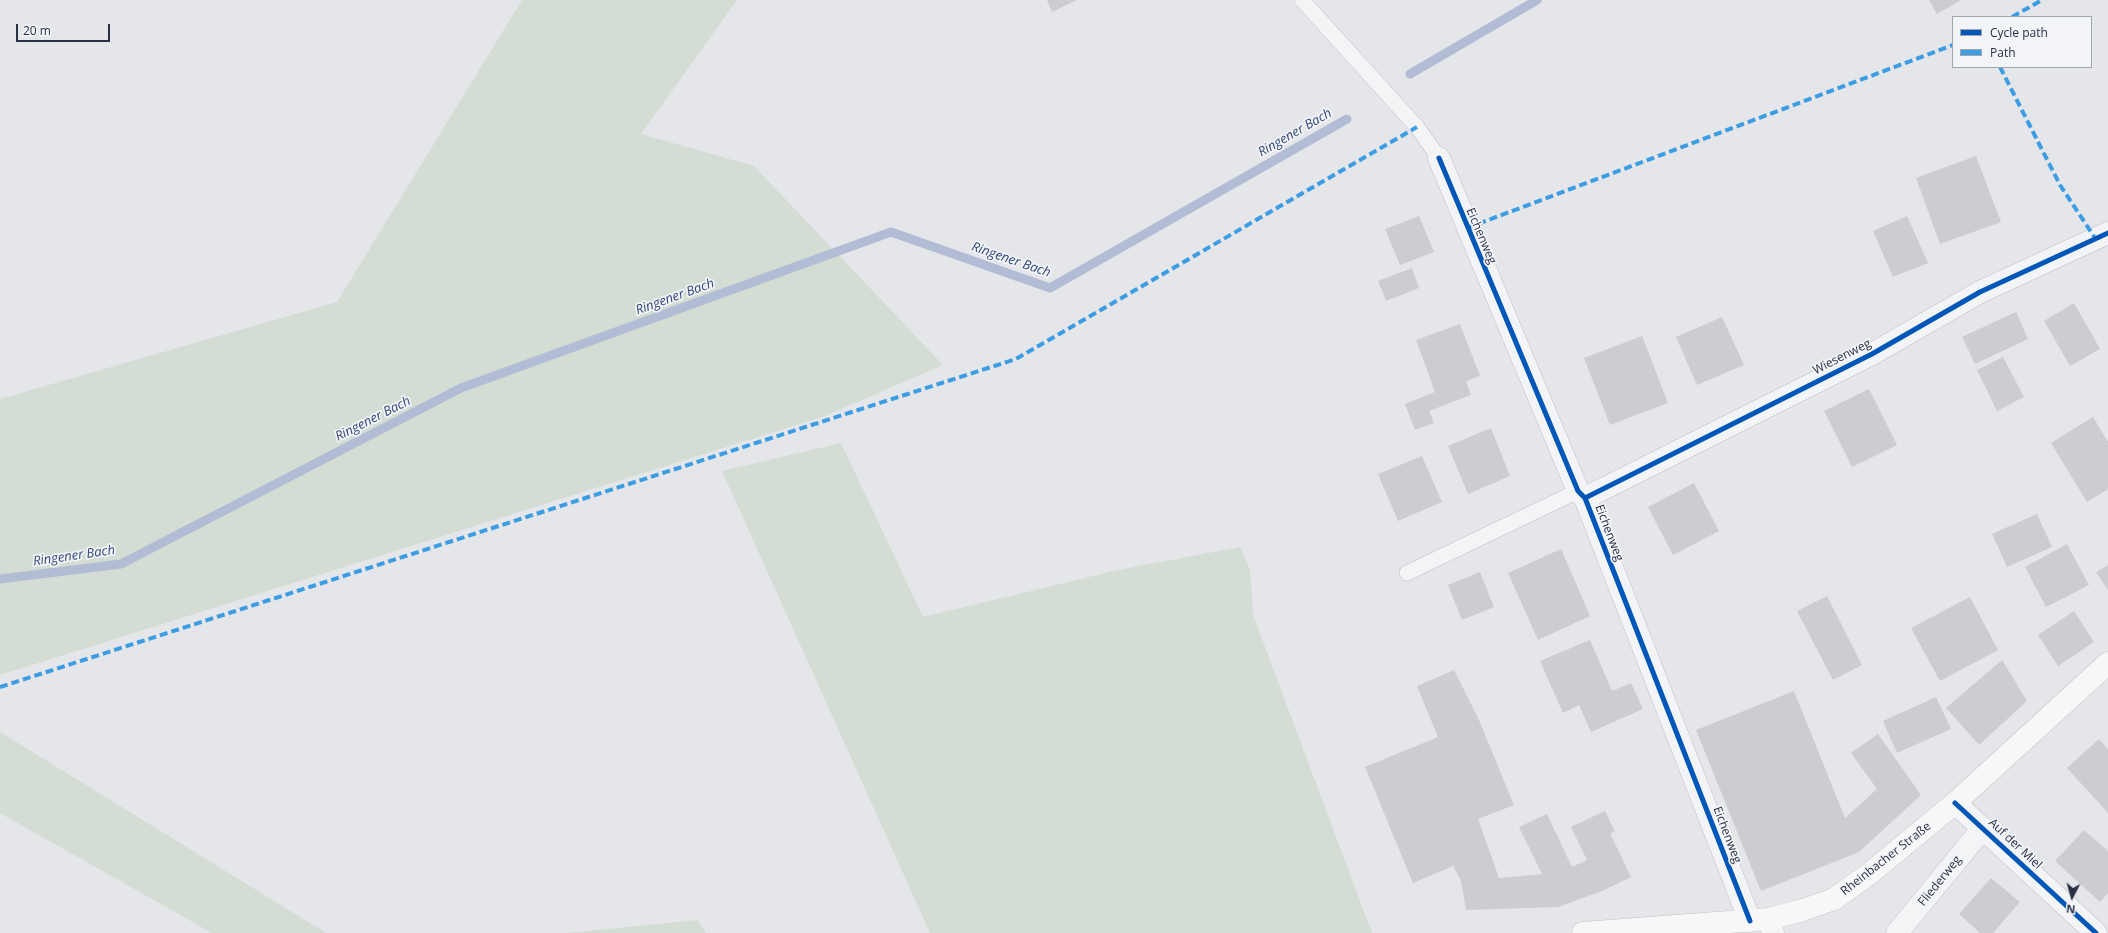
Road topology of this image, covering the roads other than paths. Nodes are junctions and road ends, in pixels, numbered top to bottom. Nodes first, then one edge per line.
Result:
1 (1302, 0) edge
2 (1438, 158) joint
3 (2108, 233) edge
4 (1582, 494) junction
5 (1407, 573) dead end
6 (2108, 663) edge
7 (1955, 803) junction
8 (1983, 828) junction
9 (1764, 924) edge
10 (1583, 933) edge
11 (1896, 933) edge
12 (2096, 933) edge

1 - 2 lane
2 - 4 street, Eichenweg
3 - 4 street, Wiesenweg
4 - 5 lane
4 - 9 street, Eichenweg
6 - 7 main road, Rheinbacher Straße
7 - 8 street, Auf der Miel
7 - 9 main road, Rheinbacher Straße
8 - 11 street, Fliederweg
8 - 12 street, Auf der Miel
9 - 10 main road, Rheinbacher Straße

